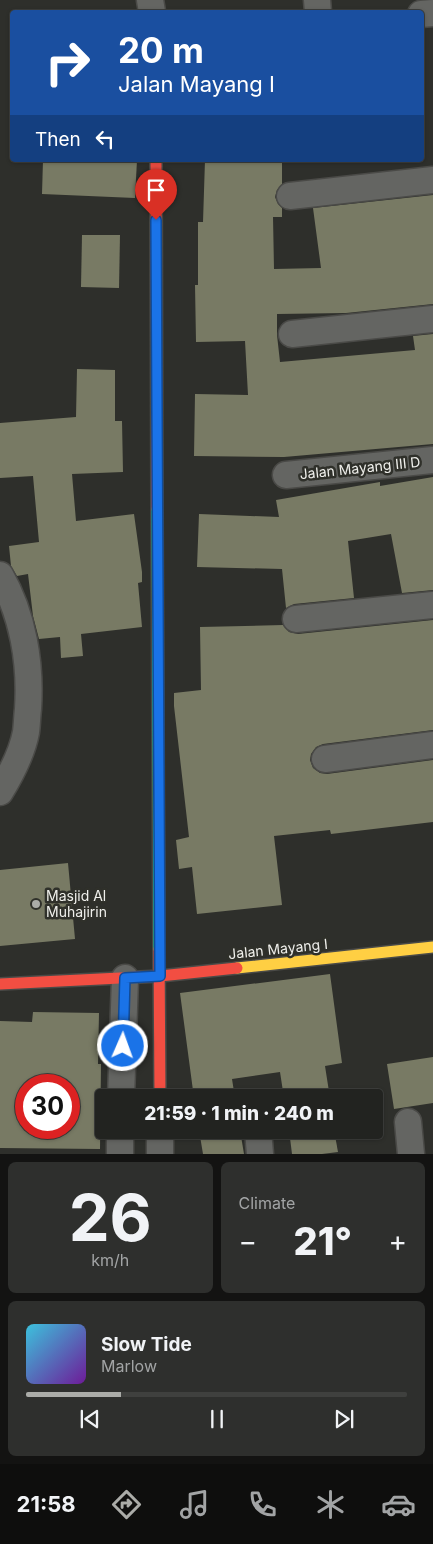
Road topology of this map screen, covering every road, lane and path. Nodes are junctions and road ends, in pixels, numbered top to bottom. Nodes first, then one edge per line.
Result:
1 (156, 162) edge
2 (433, 180) edge
3 (290, 196) dead end
4 (433, 319) edge
5 (292, 334) dead end
6 (433, 460) edge
7 (286, 476) dead end
8 (0, 575) edge
9 (433, 605) edge
10 (296, 619) dead end
11 (433, 745) edge
12 (326, 759) dead end
13 (0, 792) edge
14 (433, 948) edge
15 (160, 976) junction
16 (125, 978) junction
17 (0, 984) edge
18 (121, 1089) edge
19 (160, 1089) edge
20 (408, 1122) dead end
21 (120, 1139) edge
22 (160, 1139) edge
23 (259, 1139) edge
24 (120, 1154) edge
25 (160, 1154) edge
26 (260, 1154) edge
27 (411, 1154) edge

1 - 15 street
2 - 3 street
4 - 5 street
6 - 7 street, Jalan Mayang III D
8 - 13 street
9 - 10 street
11 - 12 street
14 - 15 street, Jalan Mayang I
15 - 16 street, Jalan Mayang I
15 - 19 street
16 - 17 street, Jalan Mayang I
16 - 18 street
20 - 27 street
21 - 24 street
22 - 25 street
23 - 26 street

